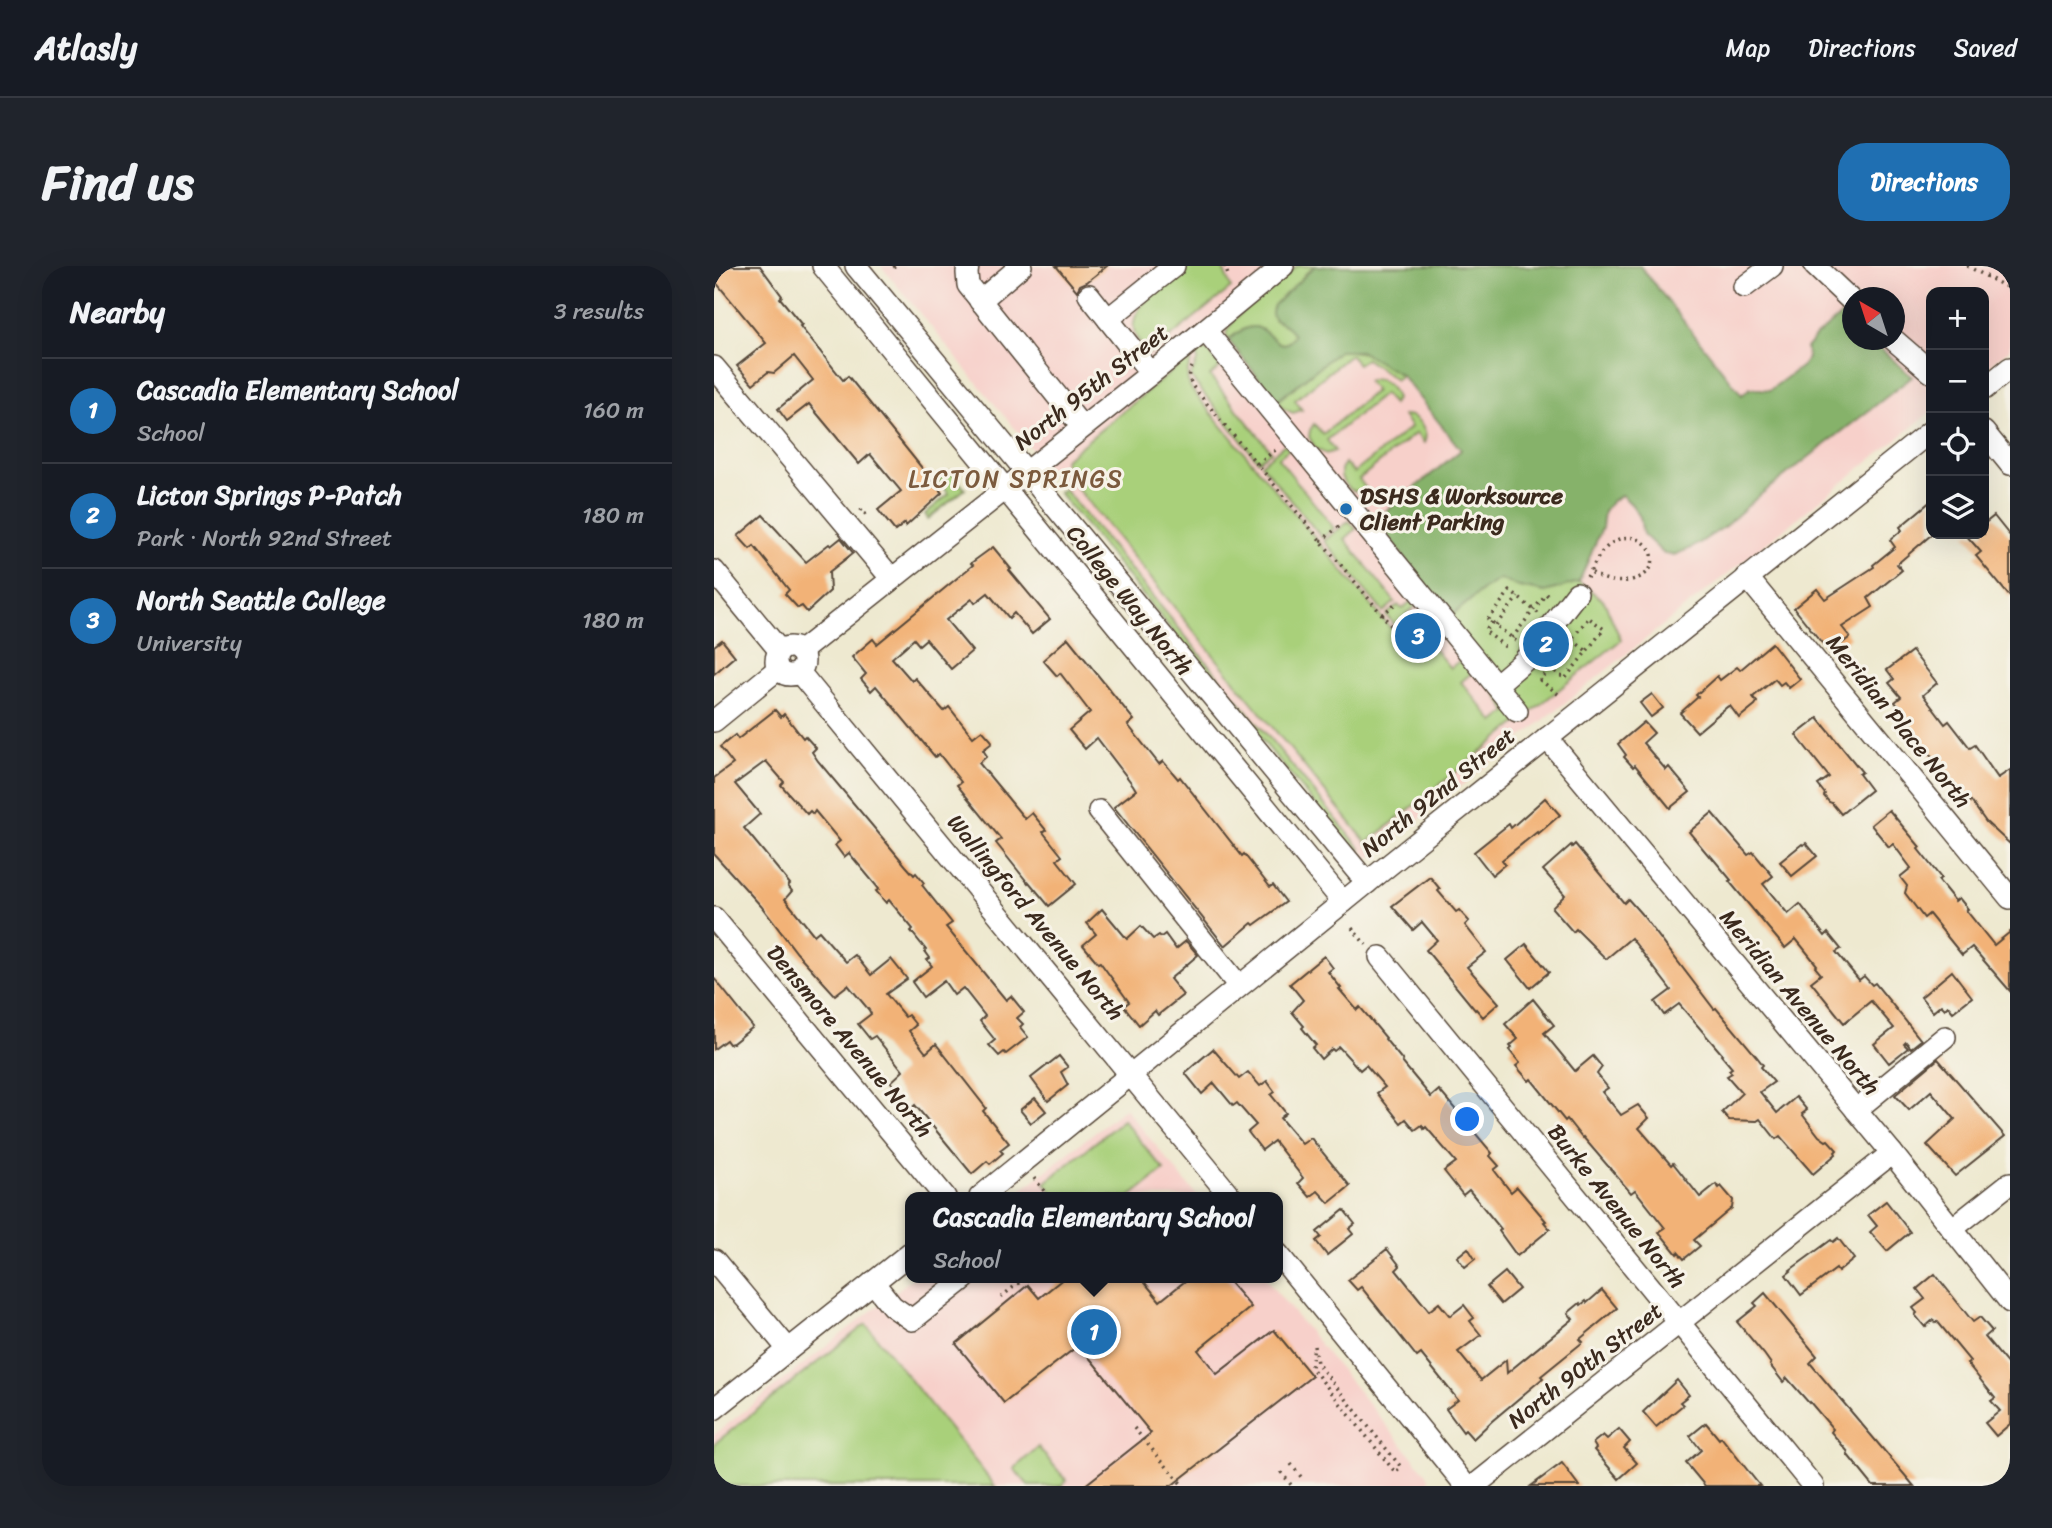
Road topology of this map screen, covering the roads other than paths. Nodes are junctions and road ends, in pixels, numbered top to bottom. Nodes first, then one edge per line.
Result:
1 (823, 266) edge
2 (856, 266) edge
3 (968, 266) edge
4 (1021, 266) edge
5 (1174, 266) edge
6 (1283, 266) edge
7 (1772, 266) edge
8 (1815, 266) edge
9 (1744, 287) dead end
10 (1842, 292) edge
11 (1089, 295) dead end
12 (980, 301) junction
13 (1108, 319) junction
14 (1205, 330) junction
15 (1905, 350) edge
16 (714, 367) edge
17 (1926, 368) edge
18 (2010, 368) edge
19 (1150, 372) junction
20 (1989, 385) edge
21 (1082, 428) junction
22 (1926, 435) edge
23 (1989, 438) edge
24 (2010, 464) edge
25 (1028, 471) junction
26 (1006, 489) junction
27 (714, 571) edge
28 (1747, 577) junction
29 (892, 579) junction
30 (1577, 593) road end
31 (789, 661) junction
32 (1496, 685) junction
33 (1517, 711) dead end
34 (714, 721) edge
35 (1547, 738) junction
36 (1099, 811) dead end
37 (1367, 883) junction
38 (2010, 898) edge
39 (1343, 902) junction
40 (714, 918) edge
41 (1374, 952) road end
42 (1239, 986) junction
43 (1945, 1037) dead end
44 (1130, 1073) junction
45 (1856, 1110) junction
46 (1892, 1153) junction
47 (2010, 1183) edge
48 (941, 1192) edge
49 (986, 1192) edge
50 (1227, 1192) edge
51 (1952, 1229) junction
52 (905, 1257) edge
53 (714, 1260) edge
54 (1283, 1260) edge
55 (873, 1282) junction
56 (959, 1283) edge
57 (2010, 1302) edge
58 (1679, 1324) junction
59 (788, 1349) junction
60 (714, 1409) edge
61 (1466, 1486) edge
62 (1474, 1486) edge
63 (1813, 1486) edge

1 - 26 street, College Way North
2 - 25 street, College Way North
3 - 12 street
4 - 12 street
5 - 13 street
6 - 14 street, North 95th Street
7 - 9 street
8 - 10 street
11 - 13 street
12 - 21 street
13 - 19 street
14 - 19 street, North 95th Street
14 - 32 street
15 - 17 street
16 - 29 street
18 - 20 street
19 - 21 street, North 95th Street
21 - 25 street, North 95th Street
22 - 28 street, North 92nd Street
23 - 24 street
25 - 26 street, North 95th Street
25 - 37 street, College Way North
26 - 29 street, North 95th Street
26 - 39 street, College Way North
27 - 31 street, Wallingford Avenue North
28 - 35 street, North 92nd Street
28 - 38 street, Meridian Place North
29 - 31 street, North 95th Street
30 - 32 street
31 - 34 street, North 95th Street
31 - 44 street, Wallingford Avenue North
32 - 33 street
35 - 37 street, North 92nd Street
35 - 45 street, Meridian Avenue North
36 - 42 street
37 - 39 street, North 92nd Street
39 - 42 street, North 92nd Street
40 - 48 street, Densmore Avenue North
41 - 58 street, Burke Avenue North
42 - 44 street, North 92nd Street
43 - 45 street
44 - 49 street, North 92nd Street
44 - 50 street, Wallingford Avenue North
45 - 46 street, Meridian Avenue North
46 - 51 street, Meridian Avenue North
46 - 58 street, North 90th Street
47 - 51 street
51 - 57 street, Meridian Avenue North
52 - 55 street
53 - 59 street
54 - 61 street
55 - 56 street
55 - 59 street
58 - 62 street, North 90th Street
58 - 63 street, Burke Avenue North
59 - 60 street

